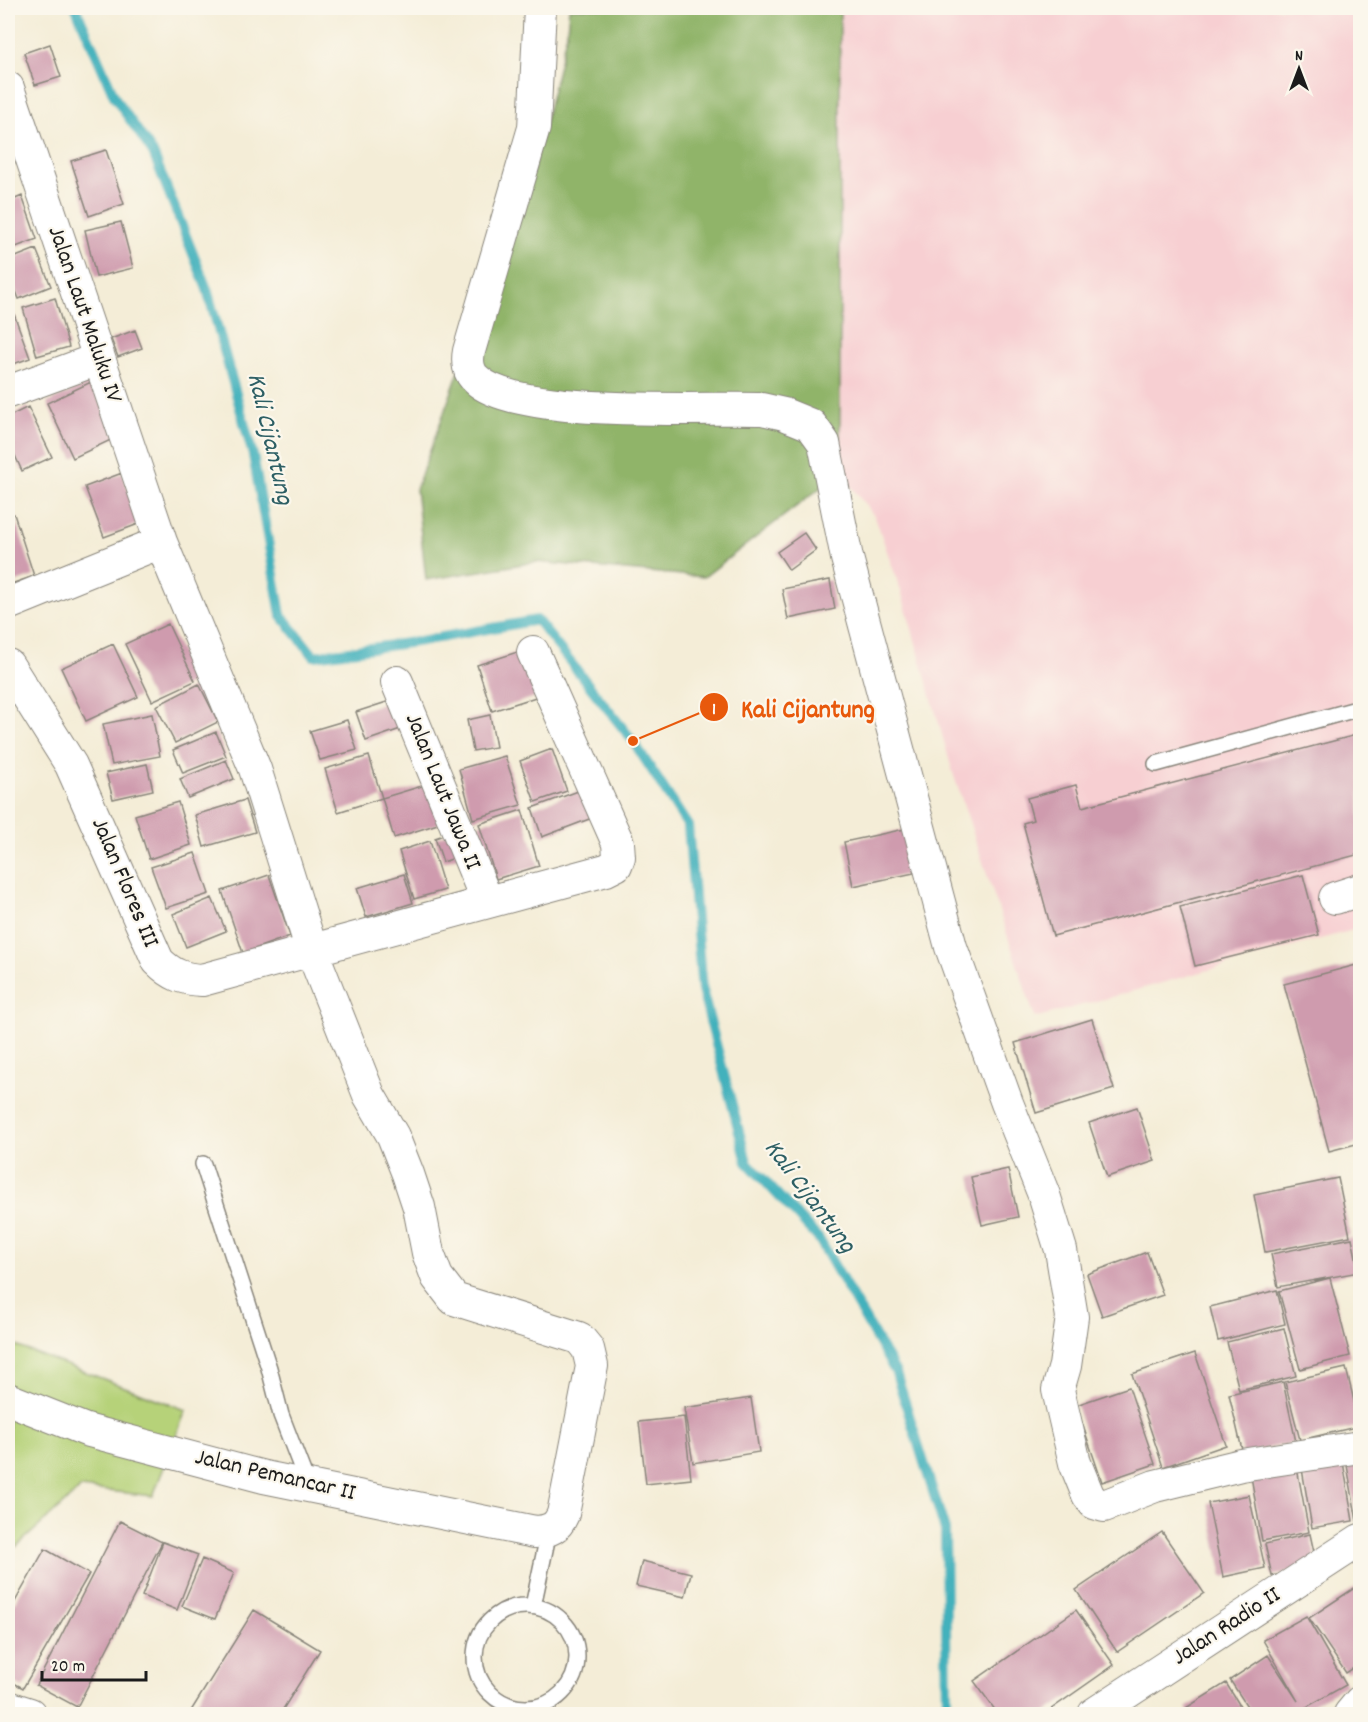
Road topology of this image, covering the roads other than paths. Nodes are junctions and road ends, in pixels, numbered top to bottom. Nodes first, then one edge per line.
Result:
1 (540, 8) edge
2 (8, 88) edge
3 (98, 359) junction
4 (8, 392) edge
5 (161, 542) junction
6 (8, 604) edge
7 (533, 652) dead end
8 (8, 665) edge
9 (397, 682) dead end
10 (1360, 708) edge
11 (1156, 764) dead end
12 (487, 901) junction
13 (312, 951) junction
14 (203, 1164) dead end
15 (8, 1399) edge
16 (1360, 1447) edge
17 (308, 1485) junction
18 (549, 1531) junction
19 (1360, 1539) edge
20 (533, 1606) junction
21 (1360, 1702) edge
22 (8, 1707) edge
23 (30, 1714) edge
24 (1094, 1714) edge
25 (1350, 1714) edge

1 - 16 street
2 - 3 street, Jalan Laut Maluku IV
3 - 4 street
3 - 5 street, Jalan Laut Maluku IV
5 - 6 street
5 - 13 street, Jalan Laut Maluku IV
7 - 12 street, Jalan Flores III
8 - 13 street, Jalan Flores III
9 - 12 street, Jalan Laut Jawa II
10 - 11 lane
12 - 13 street, Jalan Flores III
13 - 18 street, Jalan Laut Maluku IV
14 - 17 lane
15 - 17 street, Jalan Pemancar II
17 - 18 street, Jalan Pemancar II
18 - 20 lane
19 - 24 street, Jalan Radio II
20 - 20 lane
21 - 25 street
22 - 23 street

